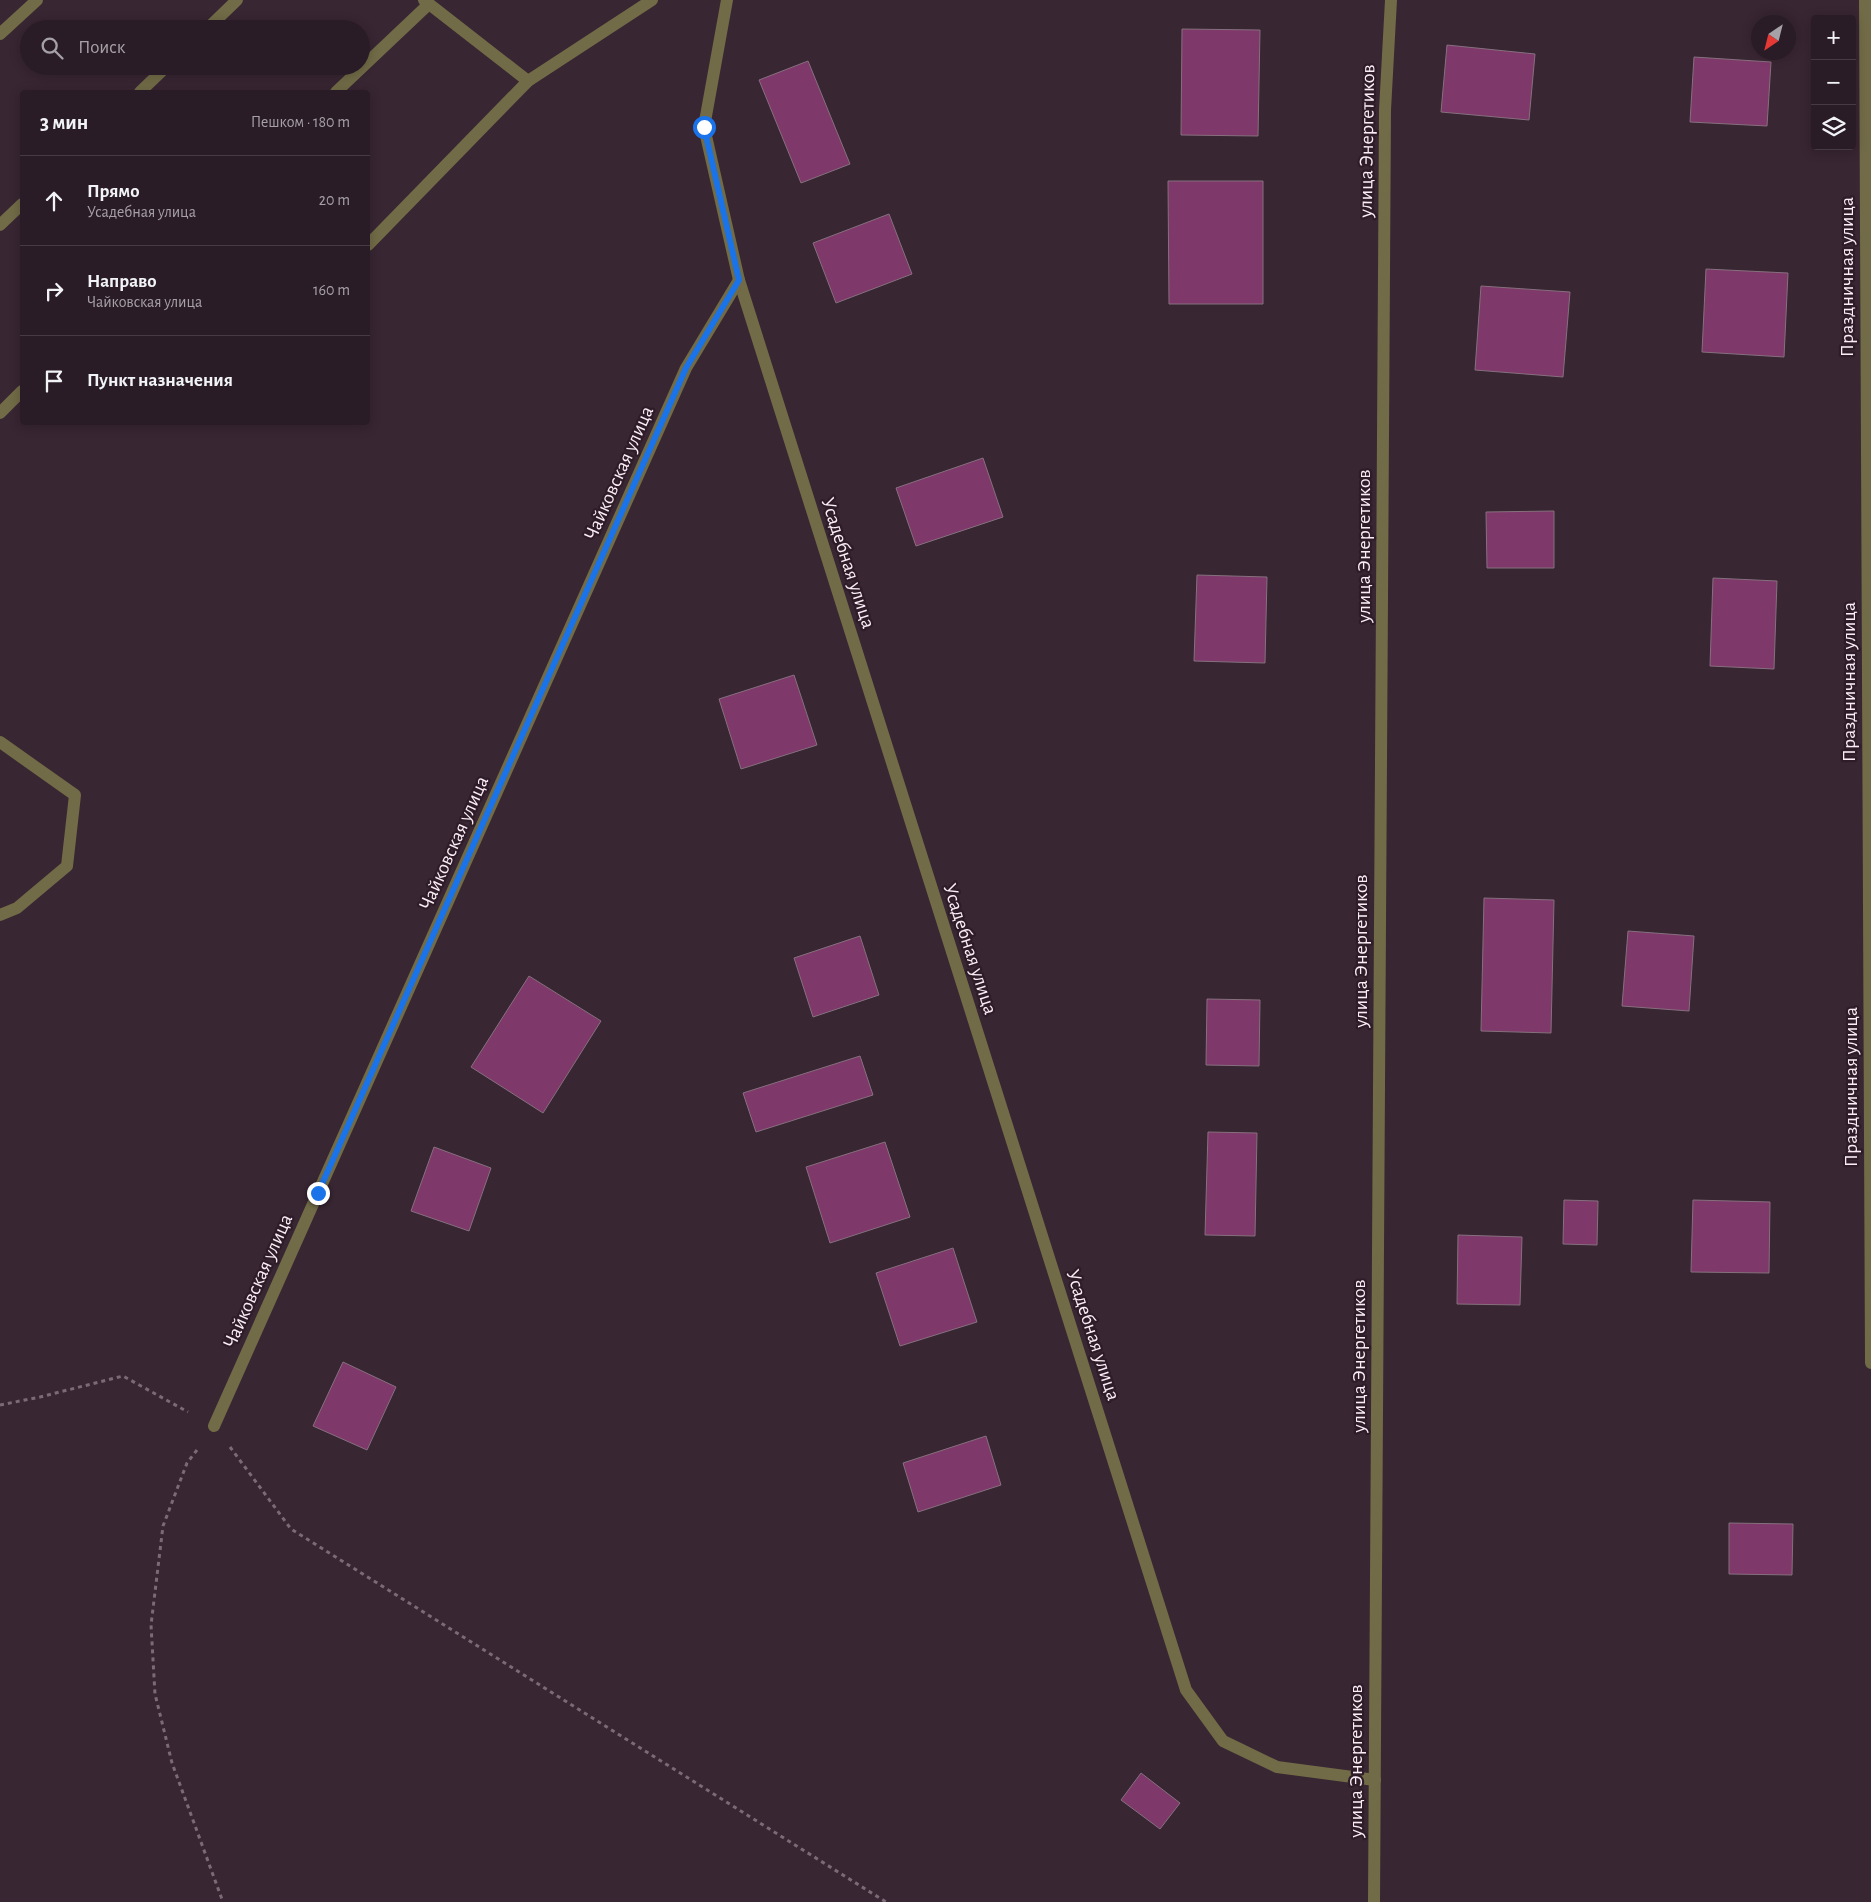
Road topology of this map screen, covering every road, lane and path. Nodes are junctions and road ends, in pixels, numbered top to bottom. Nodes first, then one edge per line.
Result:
1 (37, 0) edge
2 (237, 0) edge
3 (652, 0) edge
4 (726, 0) edge
5 (1391, 0) edge
6 (1865, 0) edge
7 (426, 2) edge
8 (216, 20) edge
9 (0, 34) edge
10 (370, 58) edge
11 (158, 75) edge
12 (353, 75) edge
13 (528, 81) junction
14 (142, 90) edge
15 (338, 90) edge
16 (20, 206) edge
17 (0, 225) edge
18 (370, 243) edge
19 (739, 280) junction
20 (20, 393) edge
21 (0, 413) edge
22 (0, 742) edge
23 (0, 915) edge
24 (1871, 1363) edge
25 (0, 1405) edge
26 (214, 1426) junction
27 (1375, 1780) junction
28 (222, 1902) edge
29 (886, 1902) edge
30 (1374, 1902) edge

1 - 9 street
2 - 8 street
3 - 13 street
4 - 19 street, Усадебная улица
5 - 27 street, улица Энергетиков
6 - 24 street, Праздничная улица
7 - 10 street
7 - 13 street
11 - 14 street
12 - 15 street
13 - 18 street
16 - 17 street
19 - 26 street, Чайковская улица
19 - 27 street, Усадебная улица
20 - 21 street
22 - 23 street
25 - 26 path
26 - 28 path
26 - 29 path
27 - 30 street, улица Энергетиков

